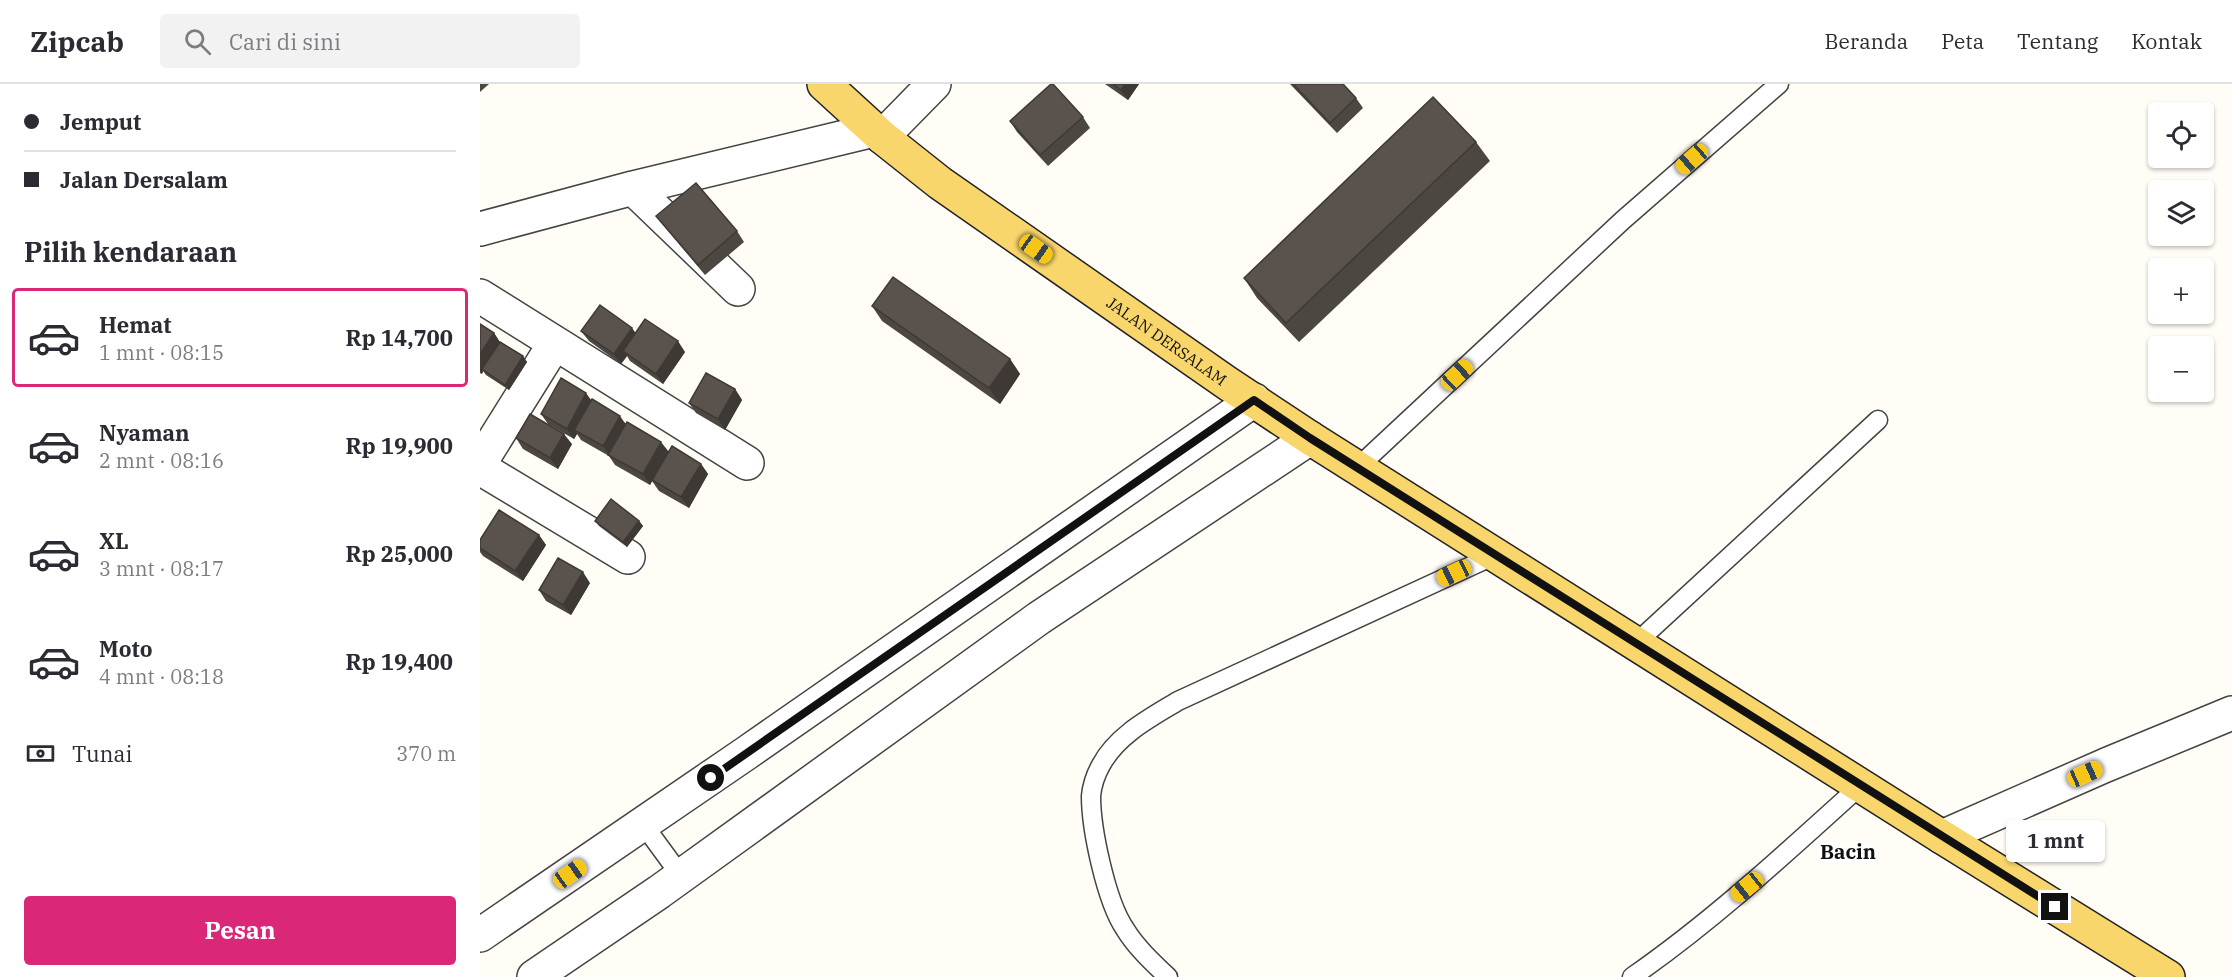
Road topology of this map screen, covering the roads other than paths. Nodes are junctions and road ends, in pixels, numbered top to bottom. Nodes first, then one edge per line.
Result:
1 (824, 84) edge
2 (934, 84) edge
3 (1779, 84) edge
4 (878, 134) junction
5 (633, 188) junction
6 (480, 230) edge
7 (738, 289) dead end
8 (480, 296) edge
9 (555, 343) junction
10 (1254, 400) junction
11 (1878, 420) dead end
12 (1310, 438) junction
13 (747, 462) dead end
14 (480, 463) edge
15 (480, 468) edge
16 (1357, 468) junction
17 (1495, 555) junction
18 (628, 557) dead end
19 (1636, 643) junction
20 (2232, 713) edge
21 (1860, 786) junction
22 (643, 824) junction
23 (1942, 837) junction
24 (681, 876) junction
25 (480, 935) edge
26 (534, 977) edge
27 (1168, 977) edge
28 (1632, 977) edge
29 (2168, 977) edge

1 - 4 main road, JALAN DERSALAM
2 - 4 street
3 - 16 lane
4 - 5 street
4 - 10 main road, JALAN DERSALAM
5 - 6 street
5 - 7 street
8 - 9 street
9 - 13 street
9 - 14 street
10 - 12 main road, JALAN DERSALAM
10 - 22 street
11 - 19 lane
12 - 16 main road, JALAN DERSALAM
12 - 24 street
15 - 18 street
16 - 17 main road, JALAN DERSALAM
17 - 19 main road, JALAN DERSALAM
17 - 27 lane
19 - 21 main road, JALAN DERSALAM
20 - 23 street
21 - 23 main road, JALAN DERSALAM
21 - 28 lane
22 - 24 lane
22 - 25 street
23 - 29 main road, JALAN DERSALAM
24 - 26 street

